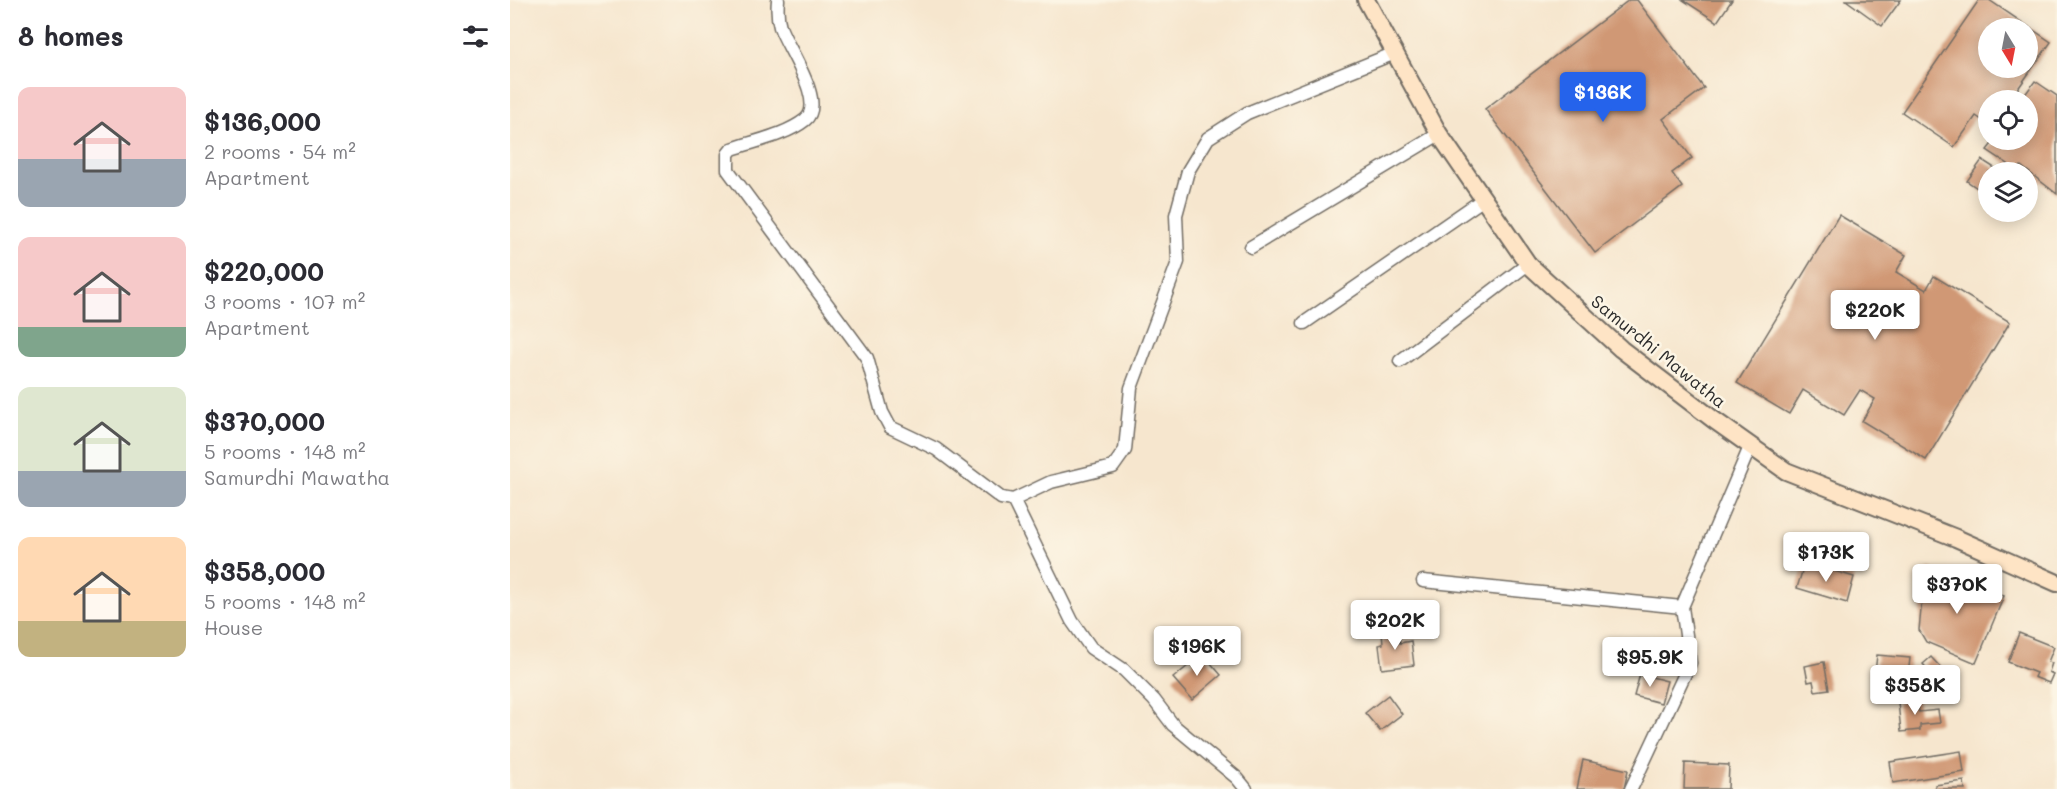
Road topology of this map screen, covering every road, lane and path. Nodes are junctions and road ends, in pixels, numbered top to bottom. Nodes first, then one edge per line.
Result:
1 (778, 0) edge
2 (1366, 0) edge
3 (1395, 53) junction
4 (1439, 134) junction
5 (1485, 198) junction
6 (1251, 247) dead end
7 (1528, 264) junction
8 (1304, 323) dead end
9 (1400, 361) dead end
10 (1750, 447) junction
11 (1013, 500) junction
12 (1423, 581) dead end
13 (2057, 583) edge
14 (1682, 607) junction
15 (1246, 789) edge
16 (1630, 789) edge

1 - 11 street
2 - 3 main road, Samurdhi Mawatha
3 - 4 main road, Samurdhi Mawatha
3 - 11 street
4 - 5 main road, Samurdhi Mawatha
4 - 6 street
5 - 7 main road, Samurdhi Mawatha
5 - 8 street
7 - 9 street
7 - 10 main road, Samurdhi Mawatha
10 - 13 main road, Samurdhi Mawatha
10 - 14 street
11 - 15 street
12 - 14 street
14 - 16 street

